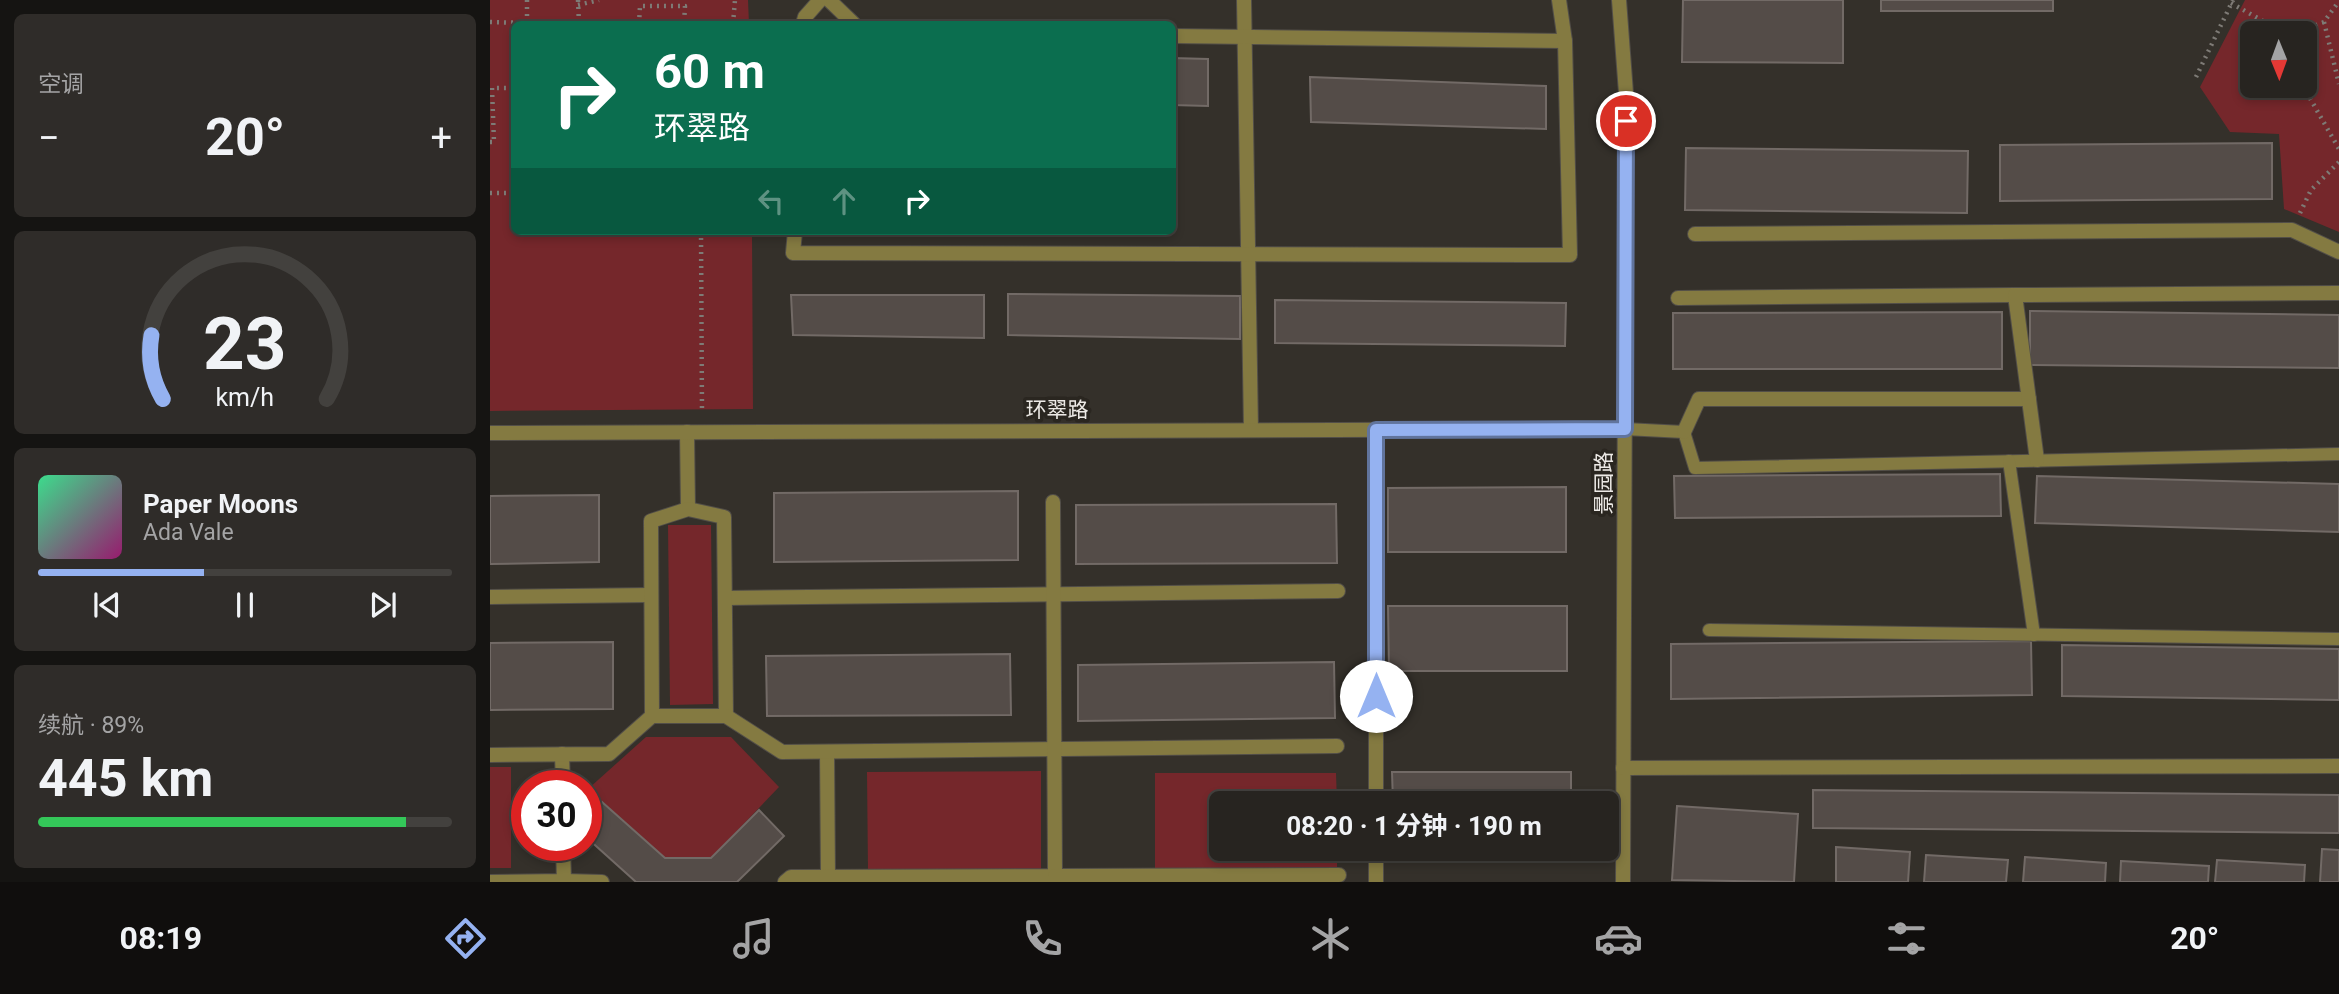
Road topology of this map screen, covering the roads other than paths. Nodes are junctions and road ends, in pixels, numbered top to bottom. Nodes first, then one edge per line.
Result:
1 (820, 0) edge
2 (829, 0) edge
3 (1244, 0) edge
4 (1559, 0) edge
5 (1619, 0) edge
6 (804, 21) edge
7 (851, 21) edge
8 (1176, 36) edge
9 (1245, 38) junction
10 (1566, 41) junction
11 (1695, 234) dead end
12 (794, 235) edge
13 (2339, 252) edge
14 (1248, 256) junction
15 (2339, 293) edge
16 (2015, 295) junction
17 (1678, 298) dead end
18 (2029, 399) junction
19 (1625, 429) junction
20 (1251, 430) junction
21 (1376, 430) junction
22 (695, 432) junction
23 (1684, 432) junction
24 (490, 433) edge
25 (2339, 454) edge
26 (2037, 460) junction
27 (2009, 461) junction
28 (1053, 502) dead end
29 (688, 509) junction
30 (1338, 590) dead end
31 (1054, 592) junction
32 (651, 595) junction
33 (490, 597) edge
34 (725, 598) junction
35 (1709, 630) dead end
36 (2034, 635) junction
37 (2339, 639) edge
38 (652, 716) junction
39 (726, 716) junction
40 (1338, 746) dead end
41 (1054, 750) junction
42 (827, 752) junction
43 (562, 754) junction
44 (490, 755) edge
45 (2339, 766) edge
46 (1623, 768) junction
47 (562, 770) edge
48 (1376, 791) edge
49 (563, 861) edge
50 (1376, 861) edge
51 (1339, 876) dead end
52 (828, 877) junction
53 (1055, 879) edge
54 (564, 881) edge
55 (490, 882) edge
56 (602, 882) edge
57 (785, 882) edge
58 (1376, 882) edge
59 (1623, 882) edge

1 - 6 street
2 - 7 street
3 - 9 street
4 - 10 street
5 - 19 street, 景园路
8 - 9 street
9 - 10 street
9 - 14 street
10 - 14 street
11 - 13 street
12 - 14 street
14 - 20 street
15 - 16 street
16 - 17 street
16 - 18 street
18 - 23 street
18 - 26 street
19 - 21 street, 环翠路
19 - 23 lane
19 - 46 street, 景园路
20 - 21 street, 环翠路
20 - 22 street, 环翠路
21 - 48 street
22 - 24 street, 环翠路
22 - 29 street
23 - 27 lane
25 - 26 lane
26 - 27 lane
27 - 36 lane
28 - 31 street
29 - 32 street
29 - 34 street
30 - 31 street
31 - 34 street
31 - 41 street
32 - 33 street
32 - 38 street
34 - 39 street
35 - 36 lane
36 - 37 lane
38 - 39 street
38 - 43 street
39 - 42 street
40 - 41 street
41 - 42 street
41 - 53 street
42 - 52 street
43 - 44 street
43 - 47 street
45 - 46 street
46 - 59 street, 景园路
49 - 54 street
50 - 58 street
51 - 53 street
52 - 53 street
52 - 57 street
54 - 55 street
54 - 56 street

